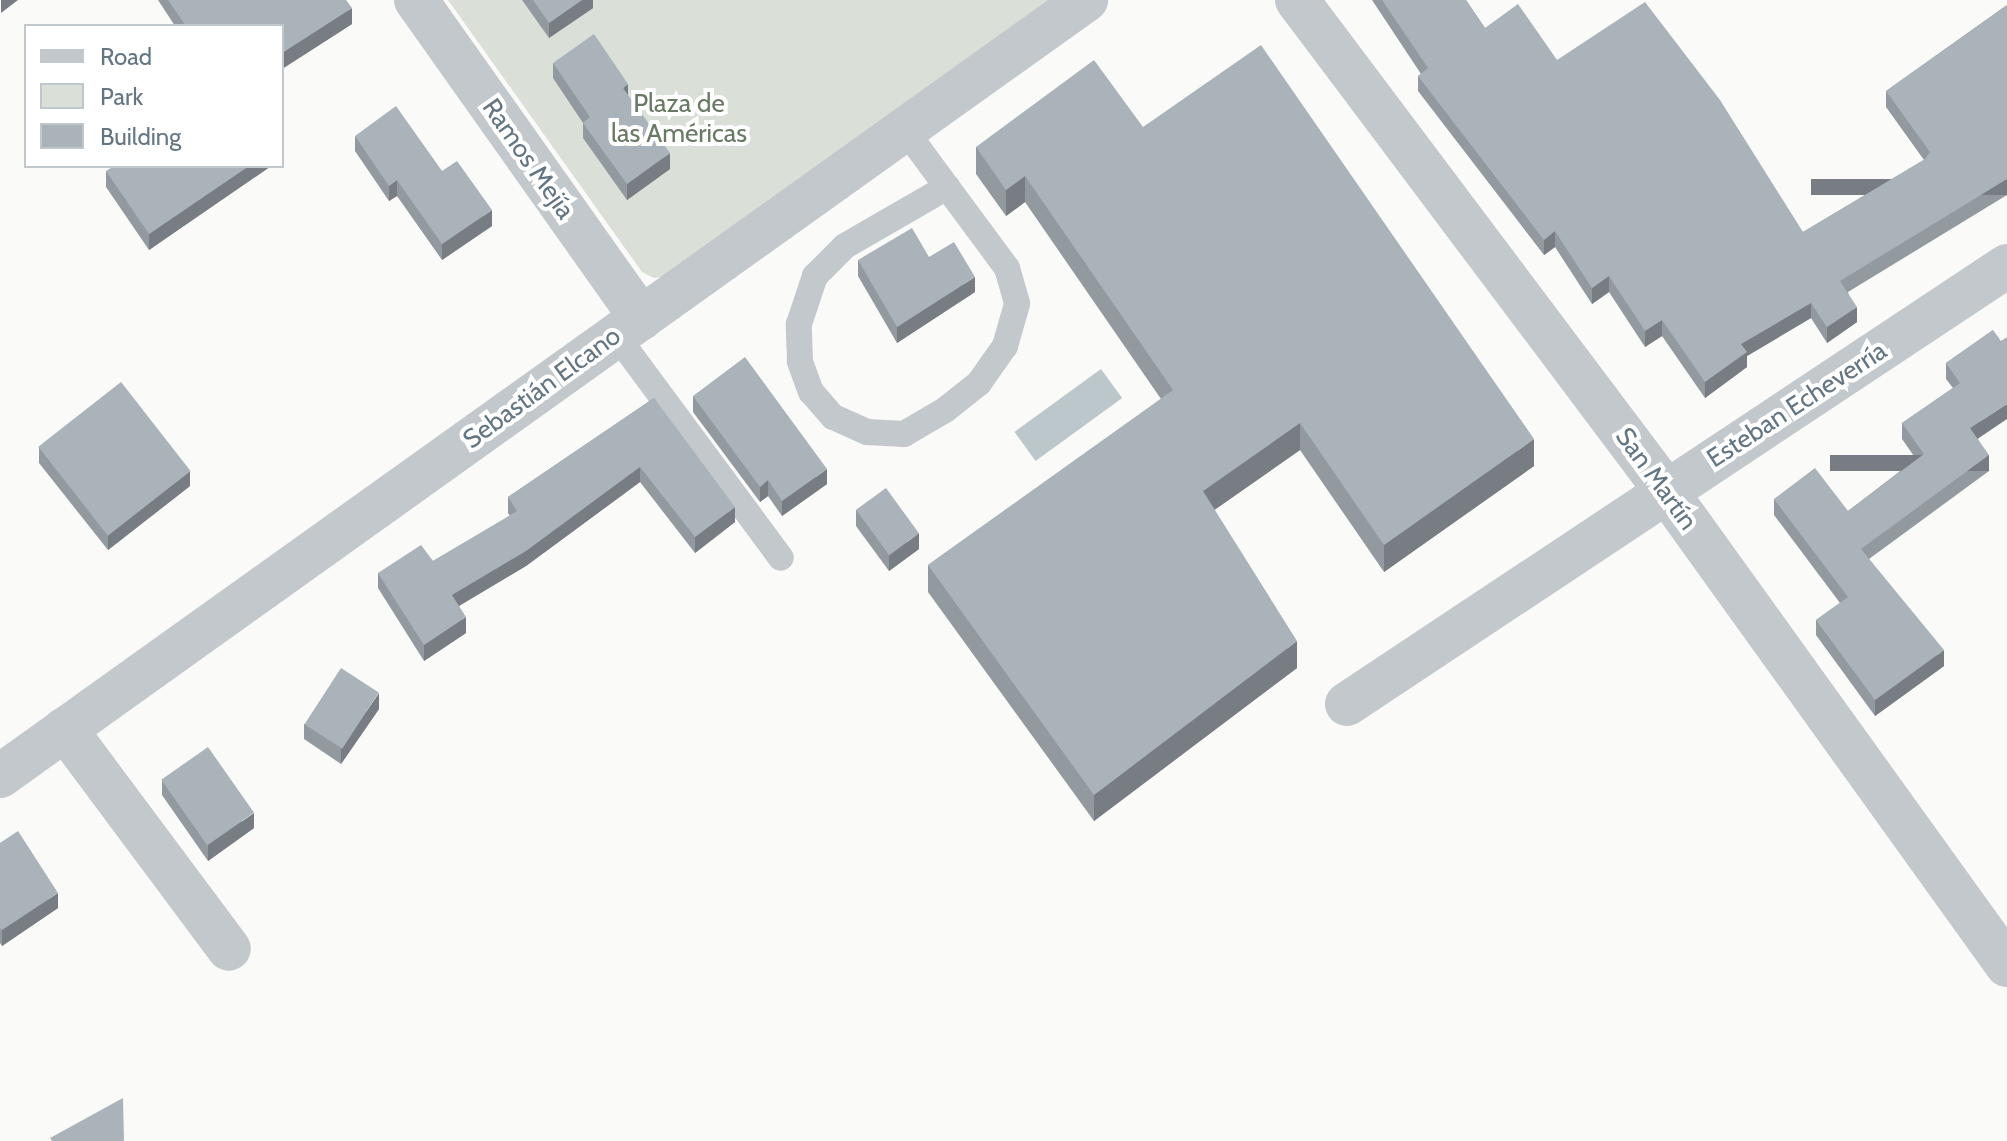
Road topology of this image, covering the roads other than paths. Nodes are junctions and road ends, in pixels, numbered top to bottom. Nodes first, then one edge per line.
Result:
1 (416, 0) edge
2 (1086, 0) edge
3 (1297, 0) edge
4 (905, 130) junction
5 (947, 187) junction
6 (2007, 266) edge
7 (629, 326) junction
8 (1666, 491) junction
9 (781, 558) dead end
10 (1347, 704) dead end
11 (65, 729) junction
12 (0, 776) edge
13 (229, 949) dead end
14 (2007, 965) edge

1 - 7 street, Ramos Mejía
2 - 4 street, Sebastián Elcano
3 - 8 street, San Martín
4 - 5 lane
4 - 7 street, Sebastián Elcano
5 - 5 lane
6 - 8 street, Esteban Echeverría
7 - 9 lane
7 - 11 street, Sebastián Elcano
8 - 10 street, Esteban Echeverría
8 - 14 street, San Martín
11 - 12 street, Sebastián Elcano
11 - 13 street

